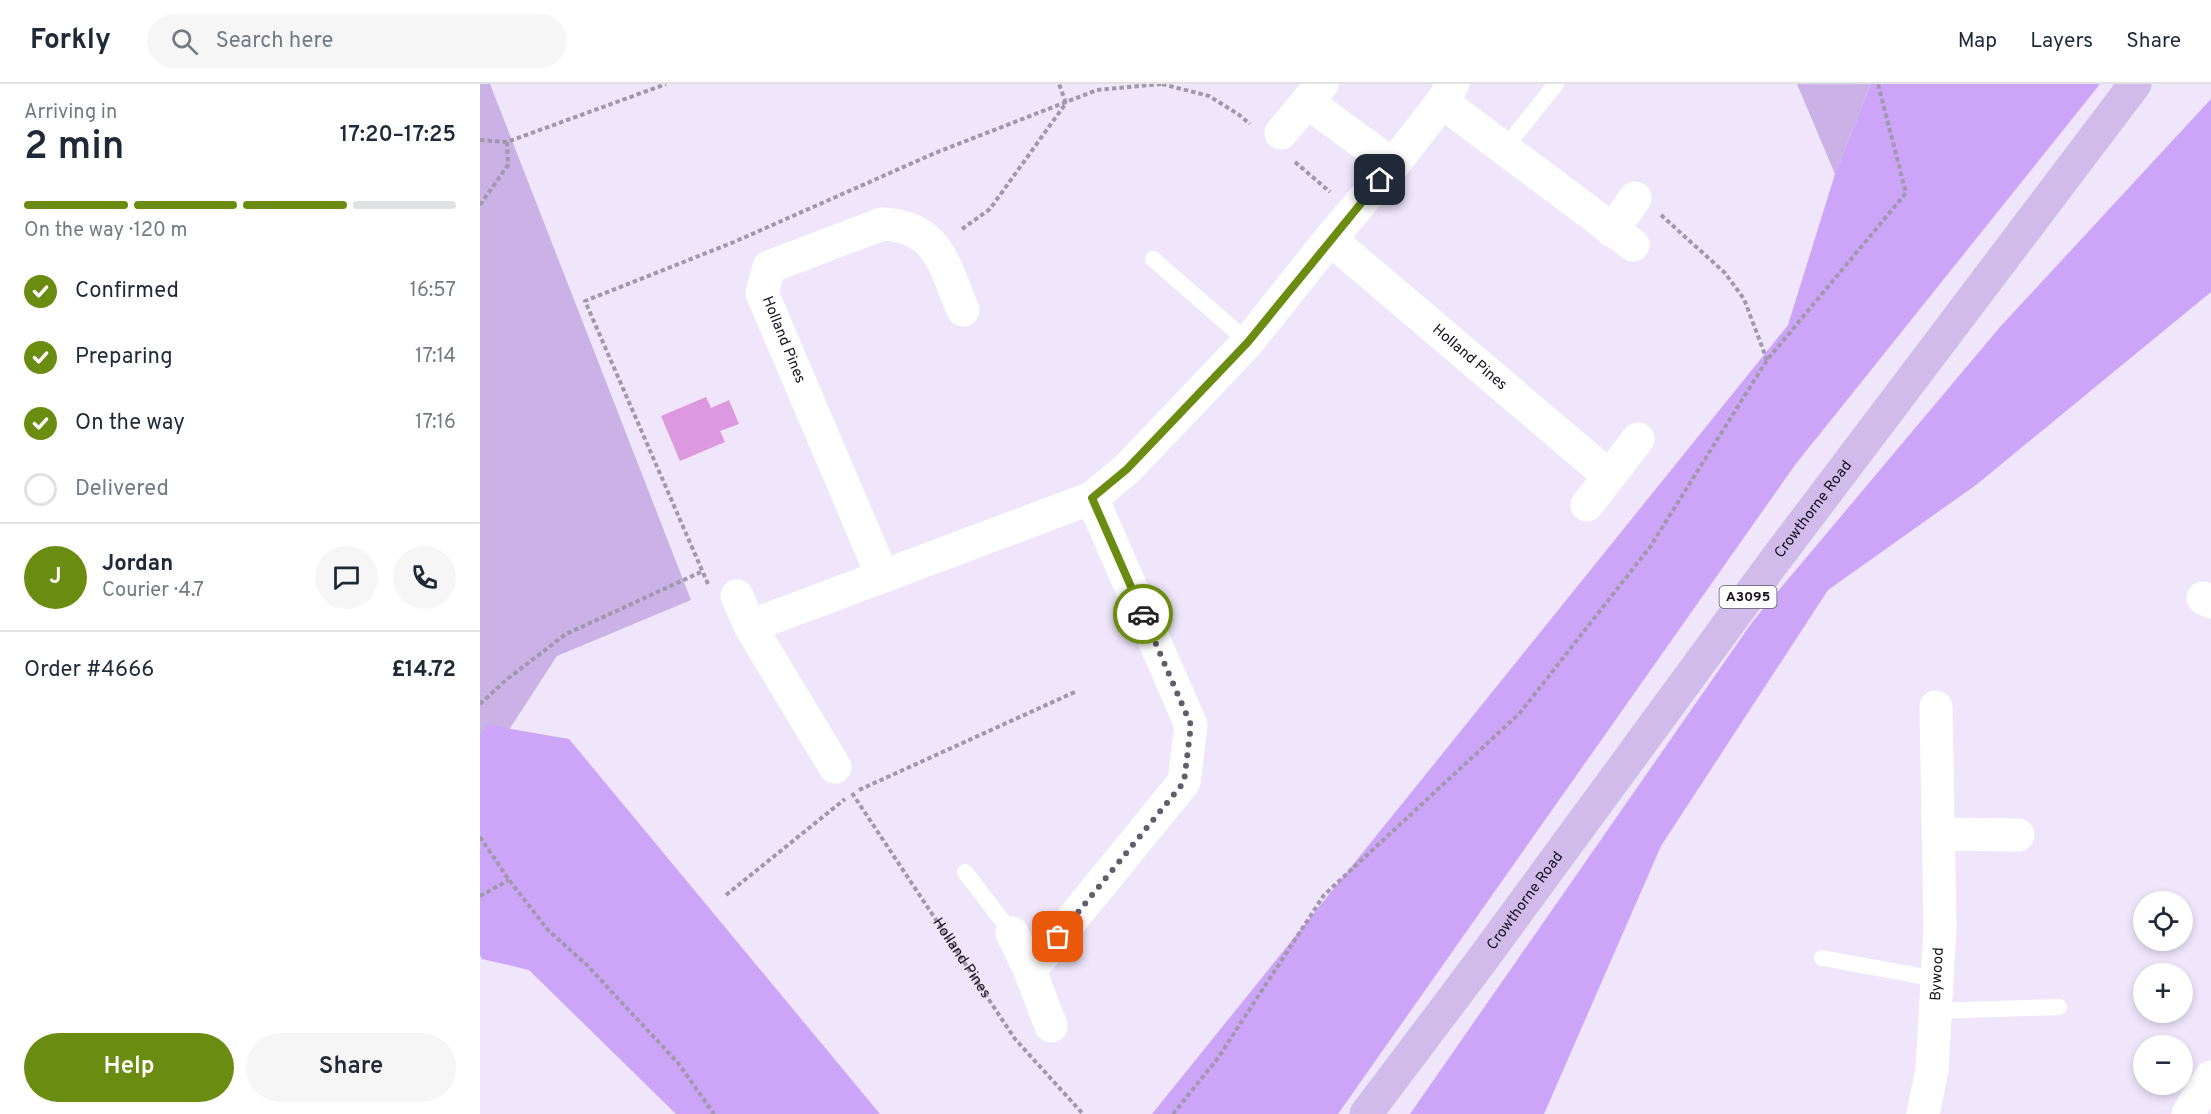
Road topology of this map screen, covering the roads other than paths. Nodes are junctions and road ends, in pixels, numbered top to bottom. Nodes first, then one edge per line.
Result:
1 (1556, 84) edge
2 (2135, 84) edge
3 (1314, 93) edge
4 (1447, 93) edge
5 (1281, 133) dead end
6 (1504, 149) junction
7 (1393, 165) junction
8 (1635, 198) road end
9 (1330, 239) junction
10 (1153, 259) dead end
11 (963, 310) dead end
12 (1248, 342) junction
13 (1638, 439) dead end
14 (1609, 476) junction
15 (1092, 498) junction
16 (1587, 505) dead end
17 (882, 575) junction
18 (724, 592) road end
19 (750, 626) junction
20 (1936, 707) dead end
21 (844, 780) road end
22 (1938, 834) junction
23 (2018, 835) dead end
24 (965, 872) dead end
25 (1012, 933) joint
26 (1822, 958) dead end
27 (1030, 971) junction
28 (1937, 979) junction
29 (2059, 1007) dead end
30 (1935, 1011) junction
31 (1051, 1026) dead end
32 (2211, 1077) edge
33 (1366, 1114) edge
34 (1923, 1114) edge
35 (2188, 1114) edge

1 - 6 lane
2 - 33 main road, Crowthorne Road / A3095
3 - 5 street
3 - 7 street
4 - 6 street
4 - 7 street
6 - 8 street
7 - 9 street
9 - 12 street
9 - 14 street, Holland Pines
10 - 12 lane
11 - 17 street, Holland Pines
12 - 15 street
13 - 14 street
14 - 16 street
15 - 17 street
15 - 27 street
17 - 19 street
18 - 19 street
19 - 21 street
20 - 22 street, Bywood
22 - 23 street
22 - 28 street, Bywood
24 - 25 lane
25 - 27 street
26 - 28 lane
27 - 31 street
28 - 30 street, Bywood
29 - 30 lane
30 - 34 street, Bywood
32 - 35 street

